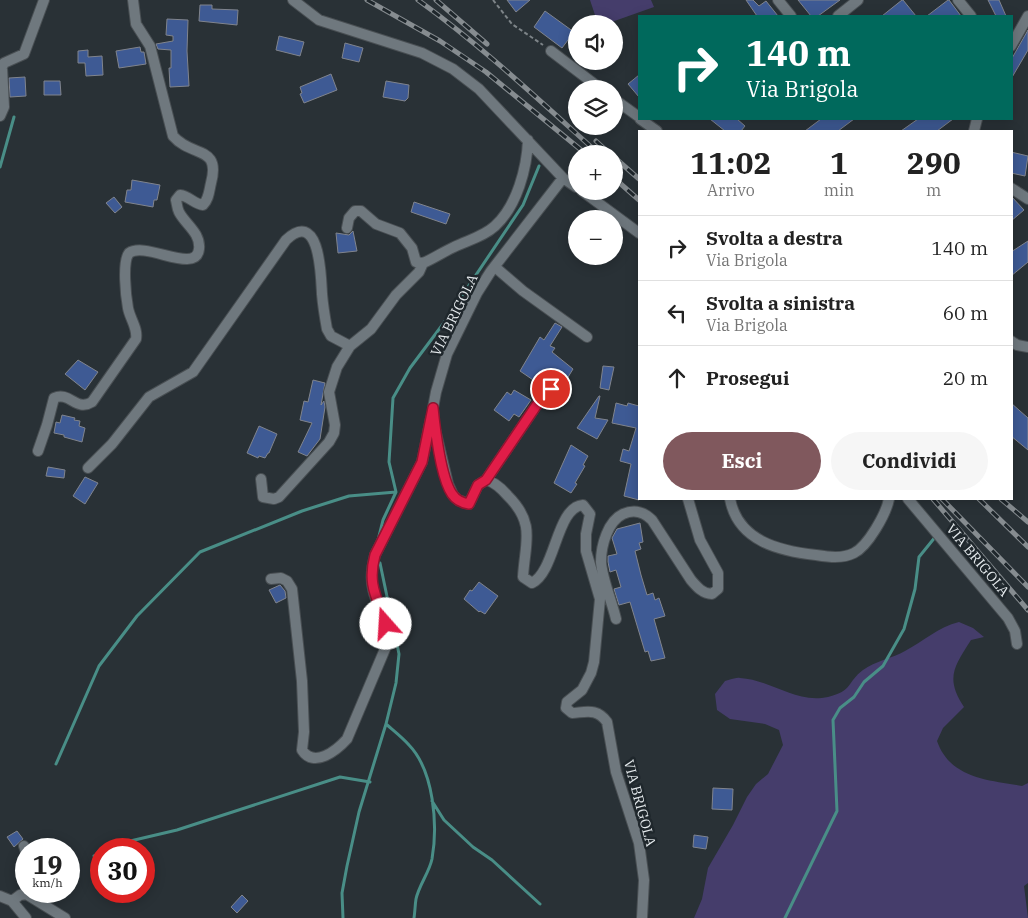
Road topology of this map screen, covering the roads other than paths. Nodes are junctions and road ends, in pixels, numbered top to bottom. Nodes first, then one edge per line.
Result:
1 (44, 0) edge
2 (134, 0) edge
3 (292, 0) edge
4 (778, 0) edge
5 (858, 0) edge
6 (958, 0) edge
7 (789, 15) edge
8 (839, 15) edge
9 (970, 15) edge
10 (1028, 16) edge
11 (1013, 42) edge
12 (551, 51) road end
13 (589, 80) edge
14 (623, 105) edge
15 (0, 116) edge
16 (638, 116) edge
17 (643, 120) edge
18 (656, 130) edge
19 (528, 140) junction
20 (564, 178) junction
21 (568, 181) edge
22 (1013, 189) edge
23 (1028, 198) edge
24 (594, 200) edge
25 (347, 228) dead end
26 (638, 232) edge
27 (423, 263) junction
28 (496, 266) junction
29 (587, 337) dead end
30 (1013, 342) edge
31 (350, 346) junction
32 (1028, 347) edge
33 (551, 389) dead end
34 (433, 408) junction
35 (38, 451) dead end
36 (88, 468) dead end
37 (262, 479) dead end
38 (486, 480) junction
39 (688, 500) edge
40 (730, 500) edge
41 (889, 500) edge
42 (909, 500) edge
43 (271, 579) dead end
44 (616, 619) dead end
45 (1017, 644) dead end
46 (0, 896) edge
47 (15, 898) edge
48 (18, 903) edge
49 (41, 903) edge
50 (26, 918) edge
51 (66, 918) edge
52 (642, 918) edge

1 - 15 street
2 - 35 street
3 - 19 street
4 - 7 street
5 - 8 street
6 - 9 street
10 - 11 street
12 - 13 street
14 - 16 street
17 - 18 street
19 - 20 street
19 - 27 street
20 - 21 street
20 - 28 street, VIA BRIGOLA
22 - 23 street
24 - 26 street
25 - 27 street
27 - 31 street
28 - 29 street
28 - 34 street, VIA BRIGOLA
30 - 32 street
31 - 36 street
31 - 37 street
33 - 38 street
34 - 38 street, VIA BRIGOLA
34 - 43 street
38 - 52 street, VIA BRIGOLA
39 - 44 street
40 - 41 street
42 - 45 street, VIA BRIGOLA
46 - 47 street
48 - 50 street
49 - 51 street

